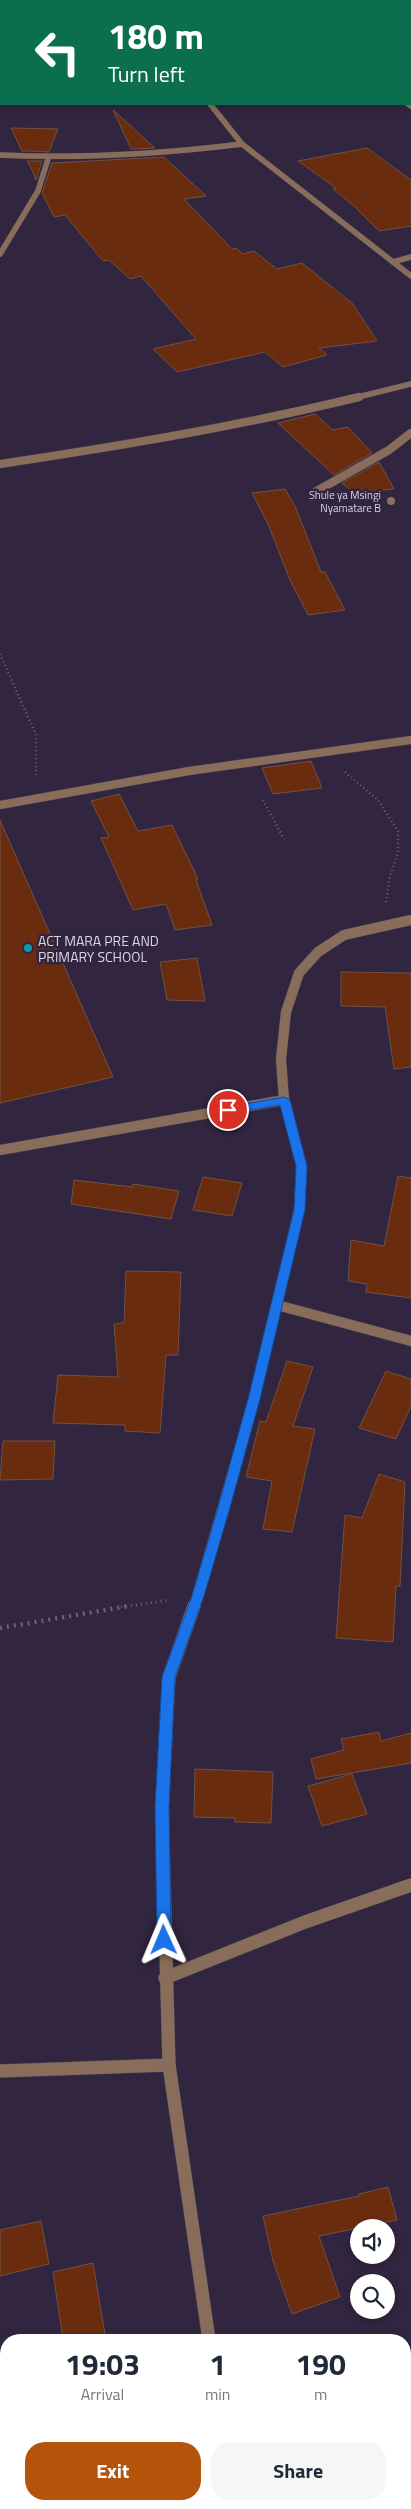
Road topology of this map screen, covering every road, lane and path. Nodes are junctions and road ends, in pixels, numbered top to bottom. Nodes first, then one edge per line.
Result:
1 (211, 105) edge
2 (242, 144) junction
3 (0, 155) edge
4 (48, 159) junction
5 (0, 254) edge
6 (411, 257) edge
7 (393, 262) junction
8 (411, 276) edge
9 (411, 384) edge
10 (411, 433) edge
11 (0, 464) edge
12 (315, 492) dead end
13 (0, 654) edge
14 (411, 740) edge
15 (300, 754) junction
16 (34, 798) junction
17 (264, 800) dead end
18 (0, 805) edge
19 (284, 839) dead end
20 (411, 920) edge
21 (382, 925) junction
22 (284, 1100) junction
23 (0, 1150) edge
24 (277, 1305) junction
25 (411, 1341) edge
26 (198, 1596) junction
27 (0, 1628) edge
28 (411, 1884) edge
29 (165, 1978) junction
30 (169, 2065) junction
31 (0, 2071) edge
32 (208, 2334) edge

1 - 2 street
2 - 4 street
2 - 7 street
3 - 4 street
4 - 5 street
6 - 7 street
7 - 8 street
9 - 11 street
10 - 12 street
13 - 16 path
14 - 15 street
15 - 16 street
15 - 21 path
16 - 18 street
17 - 19 path
20 - 21 street
21 - 22 street
22 - 23 street
22 - 24 street
24 - 25 street
24 - 26 street
26 - 27 path
26 - 29 street
28 - 29 street
29 - 30 street
30 - 31 street
30 - 32 street

